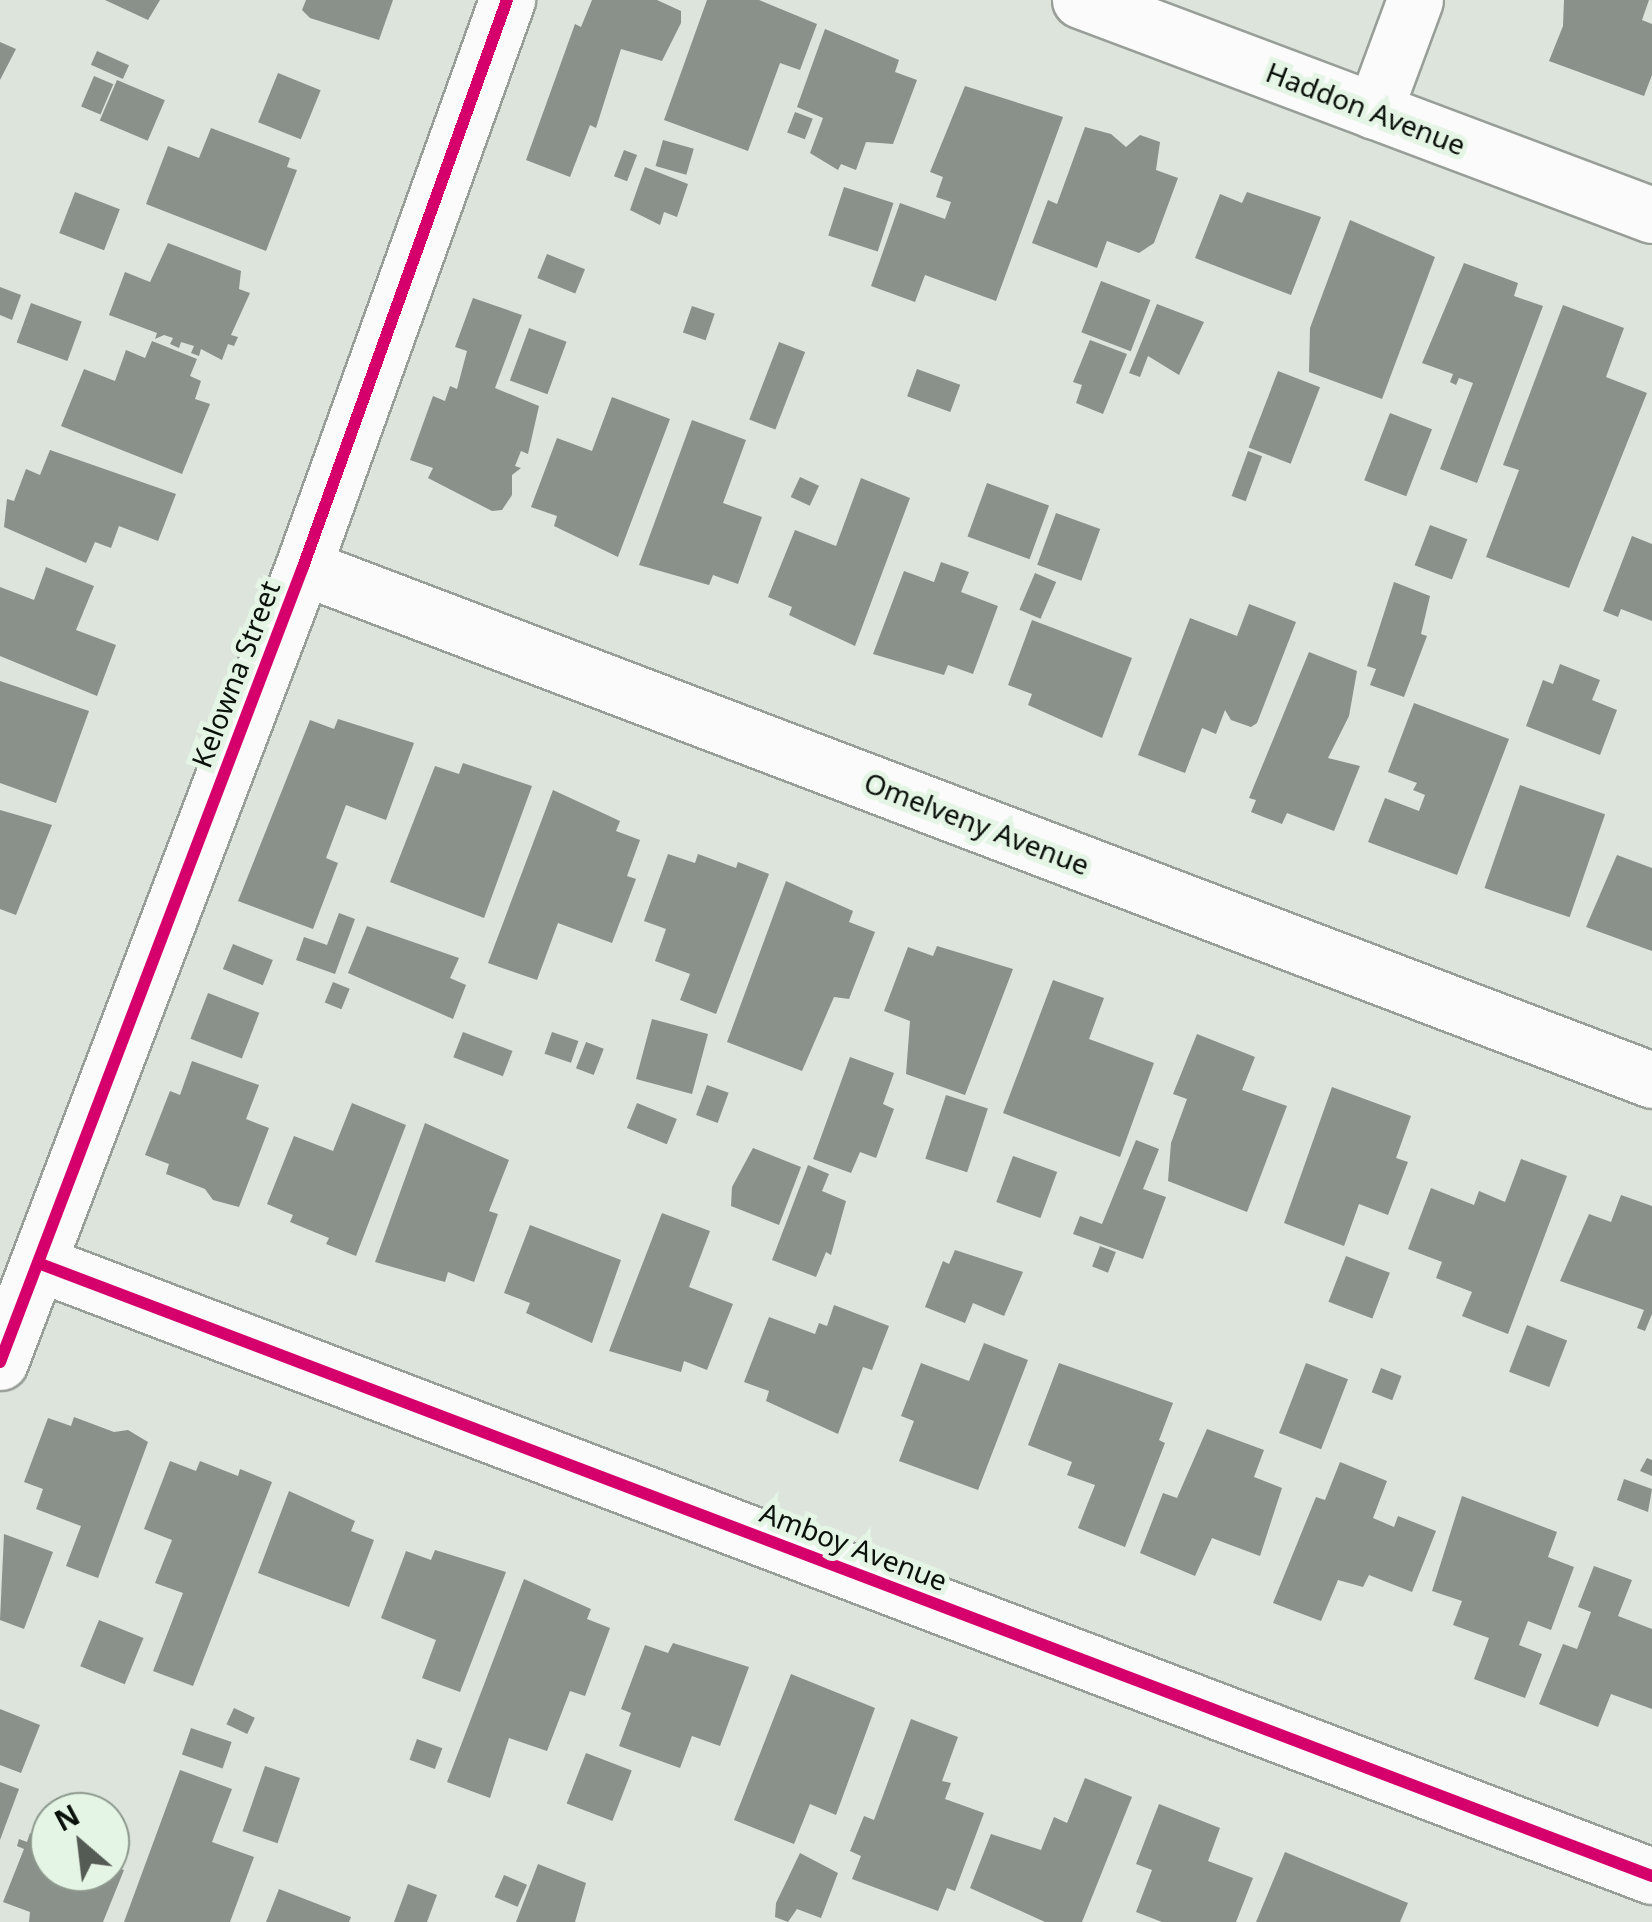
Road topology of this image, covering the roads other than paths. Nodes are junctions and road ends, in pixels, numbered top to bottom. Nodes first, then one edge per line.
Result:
1 (507, 0) edge
2 (1080, 0) edge
3 (1415, 0) edge
4 (1374, 111) junction
5 (1652, 215) edge
6 (303, 566) junction
7 (1652, 1080) edge
8 (38, 1263) junction
9 (0, 1362) edge
10 (1652, 1876) edge

1 - 6 street, Kelowna Street
2 - 4 street, Haddon Avenue
3 - 4 street
4 - 5 street, Haddon Avenue
6 - 7 street, Omelveny Avenue
6 - 8 street, Kelowna Street
8 - 9 street, Kelowna Street
8 - 10 street, Amboy Avenue

